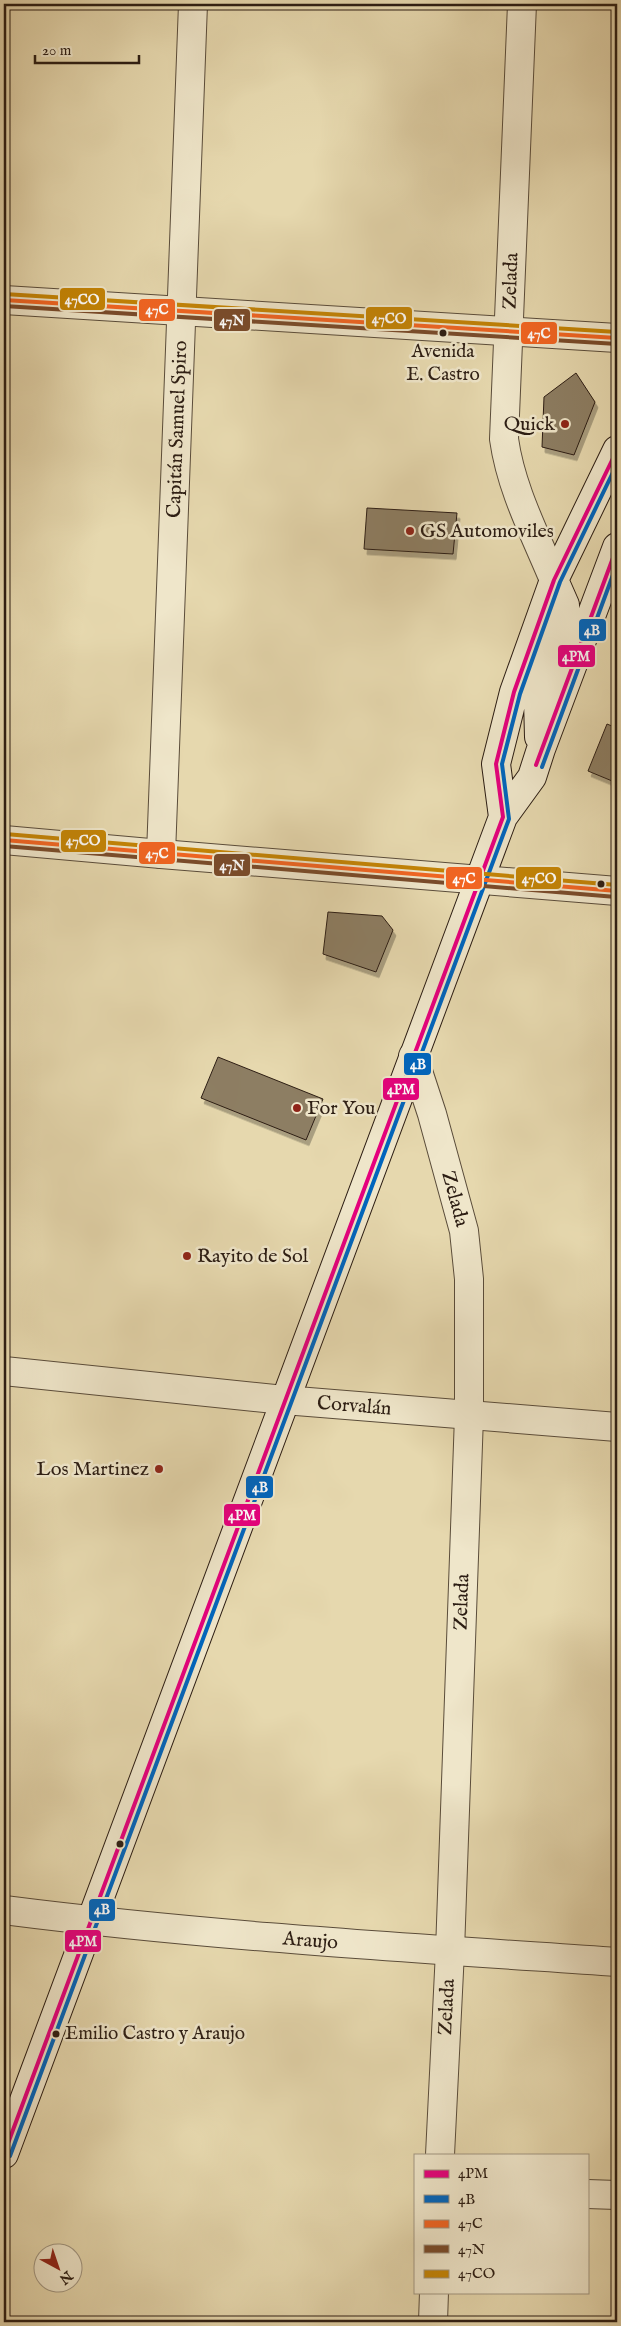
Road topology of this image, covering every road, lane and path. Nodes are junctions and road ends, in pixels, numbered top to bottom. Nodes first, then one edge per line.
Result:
1 (194, 4) edge
2 (522, 4) edge
3 (4, 300) edge
4 (182, 310) junction
5 (509, 330) junction
6 (617, 338) edge
7 (617, 450) edge
8 (617, 547) edge
9 (554, 580) junction
10 (540, 749) junction
11 (503, 817) junction
12 (4, 840) edge
13 (161, 854) junction
14 (480, 880) junction
15 (617, 890) edge
16 (413, 1056) junction
17 (4, 1371) edge
18 (284, 1400) junction
19 (468, 1416) junction
20 (617, 1427) edge
21 (4, 1910) edge
22 (92, 1921) junction
23 (450, 1951) junction
24 (617, 1962) edge
25 (4, 2154) edge
26 (440, 2154) edge
27 (588, 2194) edge
28 (617, 2195) edge
29 (434, 2294) edge
30 (433, 2322) edge

1 - 4 street, Capitán Samuel Spiro
2 - 5 street, Zelada
3 - 4 street
4 - 5 street
4 - 13 street, Capitán Samuel Spiro
5 - 6 street
5 - 9 street, Zelada
7 - 9 street
8 - 10 street
9 - 10 street, Zelada
9 - 11 street
10 - 11 street
11 - 14 street
12 - 13 street
13 - 14 street
14 - 15 street
14 - 16 street
16 - 18 street
16 - 19 street, Zelada
17 - 18 street, Corvalán
18 - 19 street, Corvalán
18 - 22 street
19 - 20 street, Corvalán
19 - 23 street, Zelada
21 - 22 street, Araujo
22 - 23 street, Araujo
22 - 25 street
23 - 24 street, Araujo
23 - 26 street, Zelada
27 - 28 street
29 - 30 street

